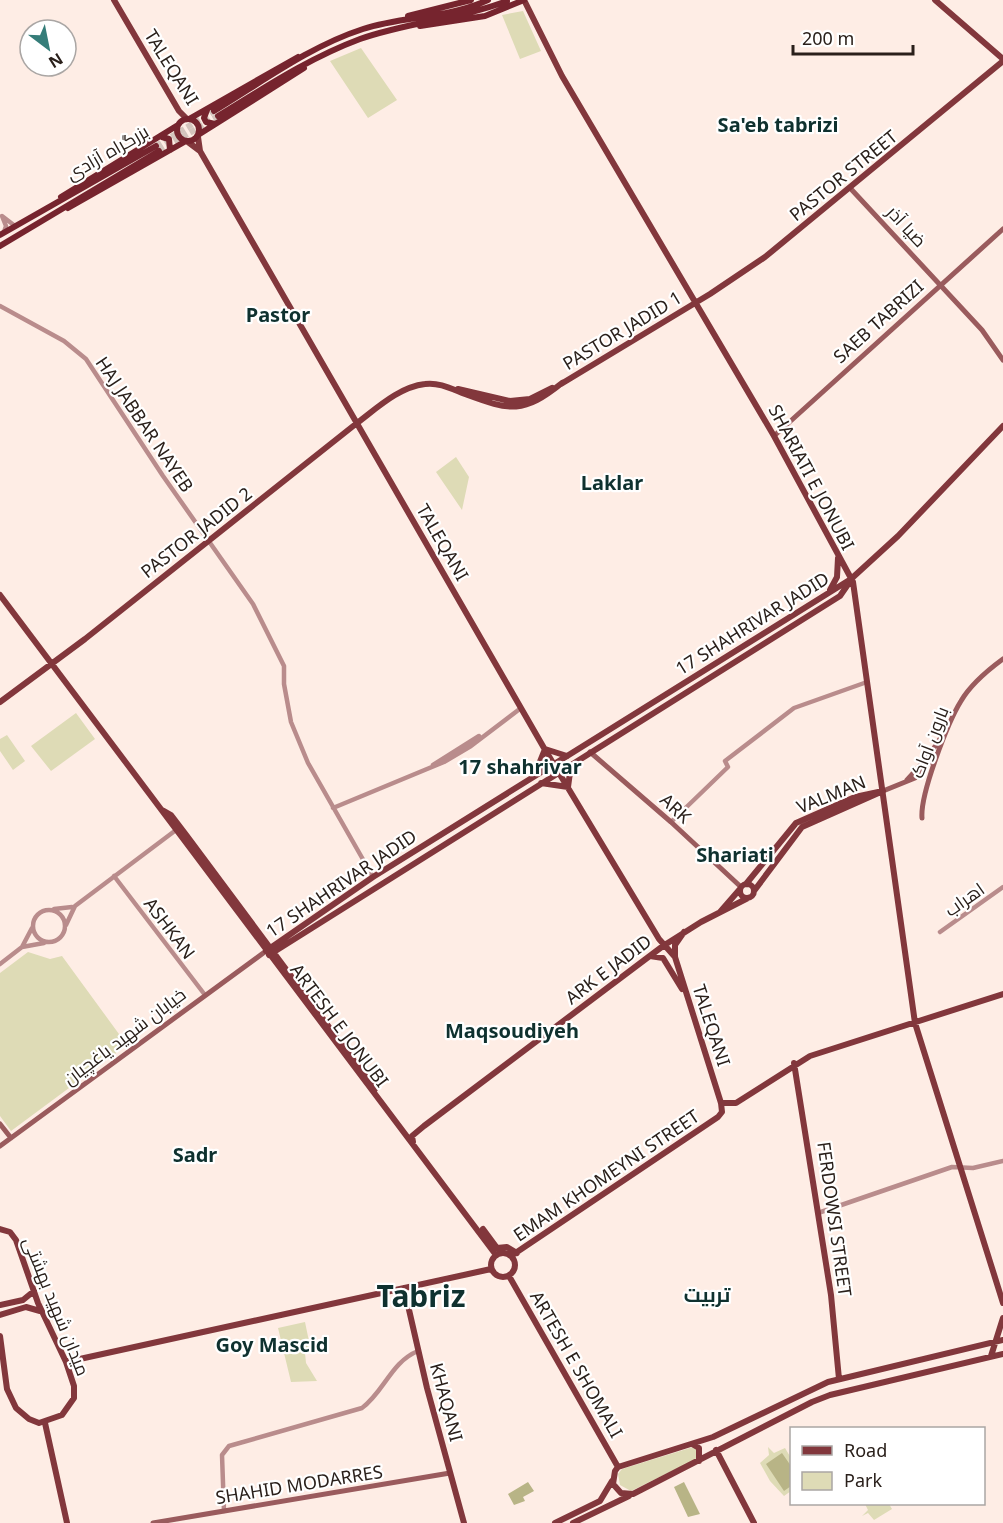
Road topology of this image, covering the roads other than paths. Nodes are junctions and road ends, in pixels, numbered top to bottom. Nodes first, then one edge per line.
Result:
1 (114, 0) edge
2 (471, 0) edge
3 (488, 0) edge
4 (512, 0) edge
5 (524, 0) edge
6 (935, 0) edge
7 (508, 4) edge
8 (400, 20) junction
9 (317, 58) junction
10 (1003, 60) edge
11 (213, 112) junction
12 (188, 119) junction
13 (215, 124) junction
14 (178, 125) junction
15 (198, 136) junction
16 (162, 137) junction
17 (187, 142) junction
18 (170, 151) junction
19 (200, 151) junction
20 (851, 189) junction
21 (51, 205) junction
22 (56, 213) junction
23 (1, 214) edge
24 (15, 226) junction
25 (1003, 229) edge
26 (2, 234) edge
27 (0, 246) edge
28 (942, 284) junction
29 (696, 303) junction
30 (0, 306) edge
31 (1003, 360) edge
32 (357, 423) junction
33 (1003, 426) edge
34 (774, 436) junction
35 (209, 541) junction
36 (838, 557) junction
37 (851, 579) junction
38 (827, 594) junction
39 (0, 595) edge
40 (1003, 658) edge
41 (52, 664) junction
42 (867, 682) junction
43 (0, 702) edge
44 (521, 708) junction
45 (947, 728) junction
46 (545, 749) junction
47 (941, 749) junction
48 (590, 752) junction
49 (567, 756) junction
50 (554, 764) junction
51 (571, 765) junction
52 (558, 772) junction
53 (534, 777) junction
54 (908, 780) junction
55 (541, 783) junction
56 (568, 787) junction
57 (884, 791) junction
58 (856, 800) junction
59 (333, 808) junction
60 (164, 810) junction
61 (922, 818) dead end
62 (671, 822) junction
63 (176, 830) junction
64 (114, 876) junction
65 (373, 877) junction
66 (742, 887) junction
67 (1003, 887) edge
68 (754, 891) junction
69 (748, 898) junction
70 (334, 903) junction
71 (75, 906) junction
72 (51, 909) junction
73 (338, 911) junction
74 (718, 914) junction
75 (66, 925) junction
76 (32, 927) junction
77 (684, 932) junction
78 (940, 932) dead end
79 (47, 942) junction
80 (663, 946) junction
81 (22, 947) junction
82 (269, 952) junction
83 (650, 956) junction
84 (675, 957) junction
85 (0, 963) edge
86 (1003, 994) edge
87 (205, 995) junction
88 (690, 1005) junction
89 (915, 1023) junction
90 (795, 1066) junction
91 (721, 1102) junction
92 (0, 1124) edge
93 (413, 1134) junction
94 (11, 1138) junction
95 (413, 1142) junction
96 (0, 1146) edge
97 (1003, 1161) edge
98 (960, 1167) junction
99 (818, 1213) junction
100 (467, 1215) junction
101 (0, 1229) edge
102 (514, 1254) junction
103 (496, 1255) junction
104 (490, 1269) junction
105 (509, 1276) junction
106 (33, 1291) junction
107 (404, 1291) junction
108 (1003, 1303) edge
109 (0, 1305) edge
110 (41, 1311) junction
111 (0, 1315) edge
112 (1003, 1318) edge
113 (0, 1336) edge
114 (1003, 1340) edge
115 (995, 1342) junction
116 (418, 1352) junction
117 (1003, 1354) edge
118 (991, 1356) junction
119 (66, 1362) junction
120 (2, 1376) edge
121 (839, 1379) junction
122 (45, 1423) junction
123 (692, 1444) junction
124 (716, 1450) junction
125 (699, 1461) junction
126 (618, 1467) junction
127 (450, 1473) junction
128 (613, 1477) junction
129 (633, 1494) junction
130 (605, 1495) junction
131 (610, 1505) junction
132 (224, 1511) junction
133 (68, 1523) edge
134 (153, 1523) edge
135 (464, 1523) edge
136 (555, 1523) edge
137 (573, 1523) edge
138 (754, 1523) edge

1 - 12 main road, TALEQANI
2 - 8 highway
3 - 8 highway
4 - 7 highway
5 - 7 highway
5 - 29 main road, SHARIATI E JONUBI
6 - 10 main road
7 - 9 highway
8 - 11 highway
9 - 11 highway
9 - 13 highway
10 - 20 main road, PASTOR STREET
11 - 12 highway
11 - 13 highway
12 - 14 highway
12 - 15 highway
13 - 15 highway
14 - 16 highway, بزرگراه آزادی
14 - 17 highway
15 - 17 highway
15 - 19 main road, TALEQANI
16 - 18 highway
16 - 21 highway, بزرگراه آزادی
17 - 18 highway, بزرگراه آزادی
17 - 19 main road, TALEQANI
18 - 22 highway, بزرگراه آزادی
19 - 32 main road, TALEQANI
20 - 28 main road, ضیا آذر
20 - 29 main road, PASTOR STREET
21 - 22 highway
21 - 24 highway
22 - 27 highway
23 - 24 street
23 - 26 street
24 - 26 highway
25 - 28 main road, SAEB TABRIZI
28 - 31 main road, ضیا آذر
28 - 34 main road, SAEB TABRIZI
29 - 32 main road, PASTOR JADID 1
29 - 34 main road, SHARIATI E JONUBI
30 - 35 street, HAJ JABBAR NAYEB
32 - 35 main road, PASTOR JADID 2
32 - 44 main road, TALEQANI
33 - 37 main road
34 - 36 main road, SHARIATI E JONUBI
35 - 41 main road, PASTOR JADID 2
35 - 59 street, HAJ JABBAR NAYEB
36 - 37 main road, SHARIATI E JONUBI
36 - 38 main road
37 - 38 main road, 17 SHAHRIVAR JADID
37 - 42 main road, SHARIATI E JONUBI
37 - 48 main road, 17 SHAHRIVAR JADID
38 - 49 main road, 17 SHAHRIVAR JADID
39 - 41 main road, ARTESH E JONUBI
40 - 45 main road, بارون آواک
41 - 43 main road, PASTOR JADID 2
41 - 60 main road, ARTESH E JONUBI
42 - 57 main road, SHARIATI E JONUBI
42 - 62 street
44 - 46 main road, TALEQANI
44 - 59 street
45 - 47 main road, بارون آواک
45 - 54 main road
46 - 49 main road
46 - 50 main road, TALEQANI
46 - 53 main road
47 - 54 main road
47 - 61 main road, بارون آواک
48 - 51 main road, 17 SHAHRIVAR JADID
48 - 62 main road, ARK
49 - 50 main road, 17 SHAHRIVAR JADID
50 - 52 main road, TALEQANI
50 - 53 main road, 17 SHAHRIVAR JADID
51 - 52 main road, 17 SHAHRIVAR JADID
51 - 56 main road
52 - 55 main road, 17 SHAHRIVAR JADID
52 - 56 main road, TALEQANI
53 - 65 main road, 17 SHAHRIVAR JADID
54 - 57 main road
55 - 56 main road
55 - 73 main road, 17 SHAHRIVAR JADID
56 - 80 main road, TALEQANI
57 - 58 main road
57 - 89 main road, SHARIATI E JONUBI
58 - 66 main road, VALMAN
58 - 68 main road
59 - 65 street, HAJ JABBAR NAYEB
60 - 63 main road, ARTESH E JONUBI
60 - 82 main road, ARTESH E JONUBI
62 - 66 main road, ARK
63 - 64 street
63 - 82 main road, ARTESH E JONUBI
64 - 71 street
64 - 87 street, ASHKAN
65 - 70 main road, 17 SHAHRIVAR JADID
66 - 68 main road
66 - 69 main road
66 - 74 main road, VALMAN
67 - 78 street, اهراب
68 - 69 main road
69 - 74 main road, ARK E JADID
70 - 73 main road
70 - 82 main road, 17 SHAHRIVAR JADID
71 - 72 street
71 - 75 street
72 - 75 street
72 - 76 street
73 - 82 main road, 17 SHAHRIVAR JADID
74 - 77 main road, ARK E JADID
75 - 79 street
76 - 79 street
76 - 81 street
77 - 80 main road, ARK E JADID
77 - 84 main road
79 - 81 street
80 - 83 main road, ARK E JADID
80 - 84 main road, TALEQANI
81 - 85 street
82 - 87 main road, خیابان شهید یاغچیان
82 - 93 main road, ARTESH E JONUBI
82 - 95 main road, ARTESH E JONUBI
83 - 88 main road
83 - 93 main road, ARK E JADID
84 - 88 main road, TALEQANI
86 - 89 main road, EMAM KHOMEYNI STREET
87 - 94 main road, خیابان شهید یاغچیان
88 - 91 main road, TALEQANI
89 - 90 main road, EMAM KHOMEYNI STREET
89 - 98 main road, SHARIATI E JONUBI
90 - 91 main road, EMAM KHOMEYNI STREET
90 - 99 main road, FERDOWSI STREET
91 - 102 main road, EMAM KHOMEYNI STREET
92 - 94 main road
93 - 95 main road
94 - 96 main road, خیابان شهید یاغچیان
95 - 100 main road, ARTESH E JONUBI
97 - 98 street
98 - 99 street
98 - 108 main road, SHARIATI E JONUBI
99 - 121 main road, FERDOWSI STREET
100 - 102 main road
100 - 103 main road, ARTESH E JONUBI
101 - 106 main road, میدان شهید بهشتی
102 - 103 main road
102 - 105 main road
103 - 104 main road
104 - 105 main road
104 - 107 main road
105 - 126 main road, ARTESH E SHOMALI
106 - 109 main road
106 - 110 main road, میدان شهید بهشتی
107 - 116 main road, KHAQANI
107 - 119 main road
110 - 111 main road
110 - 119 main road, میدان شهید بهشتی
112 - 115 main road
113 - 120 main road
114 - 115 main road
115 - 118 main road
115 - 121 main road
116 - 127 main road, KHAQANI
116 - 132 street
117 - 118 main road
118 - 124 main road
119 - 122 main road, میدان شهید بهشتی
120 - 122 main road
121 - 123 main road
122 - 133 main road
123 - 125 main road
123 - 126 main road
124 - 125 main road
124 - 138 main road
125 - 129 main road
126 - 128 main road
127 - 132 main road, SHAHID MODARRES
127 - 135 main road, KHAQANI
128 - 129 main road
128 - 130 main road
129 - 131 main road
130 - 131 main road
130 - 136 main road
131 - 137 main road
132 - 134 main road, SHAHID MODARRES

